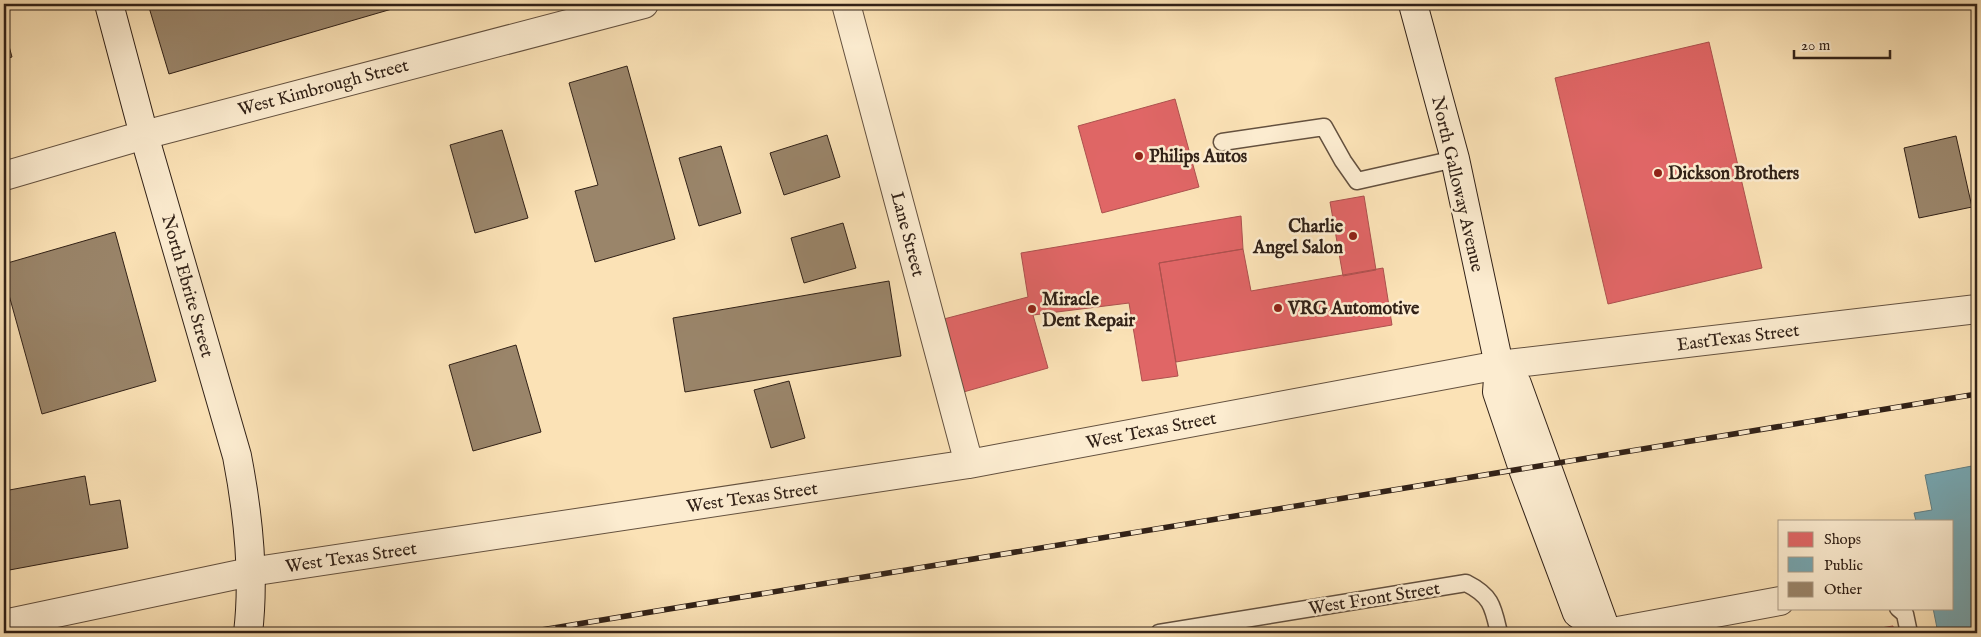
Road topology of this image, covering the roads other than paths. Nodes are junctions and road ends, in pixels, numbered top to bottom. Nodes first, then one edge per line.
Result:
1 (109, 4) edge
2 (644, 4) edge
3 (846, 4) edge
4 (1413, 4) edge
5 (585, 11) edge
6 (144, 135) junction
7 (1222, 142) dead end
8 (1455, 159) junction
9 (4, 176) edge
10 (1977, 309) edge
11 (1499, 365) junction
12 (969, 464) junction
13 (250, 572) junction
14 (1778, 602) edge
15 (1900, 610) edge
16 (4, 624) edge
17 (1687, 626) edge
18 (229, 633) edge
19 (248, 633) edge
20 (1159, 633) edge
21 (1499, 633) edge
22 (1607, 633) edge
23 (1909, 633) edge

1 - 6 street, North Ebrite Street
2 - 5 street, West Kimbrough Street
3 - 12 street, Lane Street
4 - 8 street, North Galloway Avenue
5 - 6 street, West Kimbrough Street
6 - 9 street, West Kimbrough Street
6 - 13 street, North Ebrite Street
7 - 8 lane
8 - 11 street, North Galloway Avenue
10 - 11 street, EastTexas Street
11 - 12 street, West Texas Street
11 - 22 street
12 - 13 street, West Texas Street
13 - 16 street, West Texas Street
13 - 18 street
13 - 19 street, North Ebrite Street
14 - 17 street
15 - 23 lane
17 - 22 street
20 - 21 lane, West Front Street

